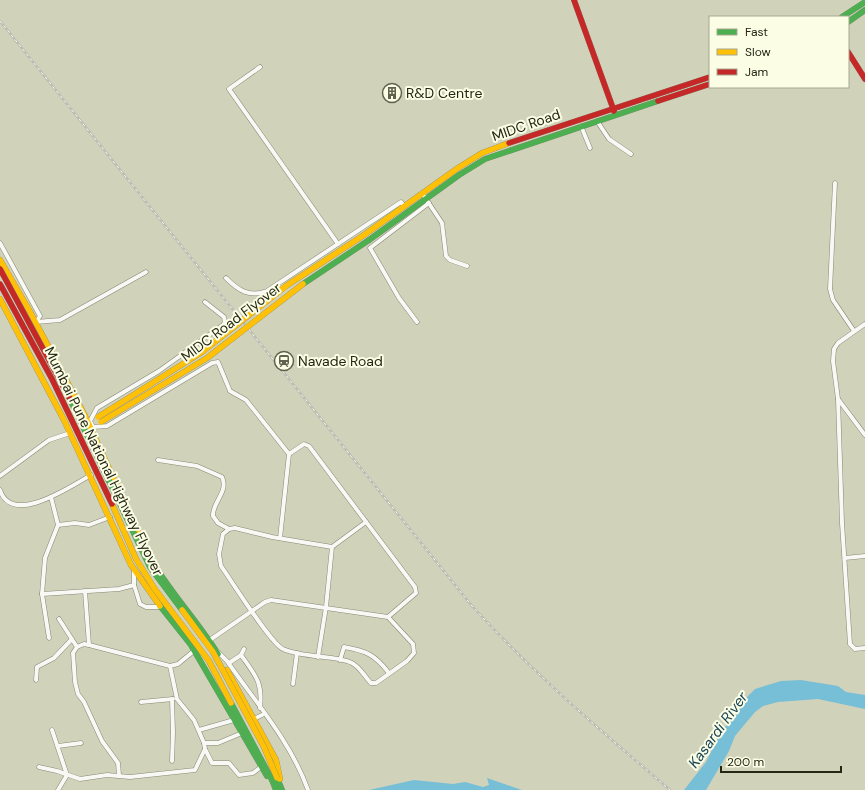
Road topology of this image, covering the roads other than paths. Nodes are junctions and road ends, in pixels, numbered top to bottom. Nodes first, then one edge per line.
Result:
1 (574, 0) edge
2 (865, 2) edge
3 (865, 10) edge
4 (844, 16) edge
5 (849, 21) edge
6 (849, 54) edge
7 (260, 67) dead end
8 (709, 77) edge
9 (865, 79) edge
10 (709, 84) edge
11 (613, 107) junction
12 (615, 114) junction
13 (597, 120) junction
14 (581, 126) junction
15 (590, 148) dead end
16 (631, 154) dead end
17 (834, 183) dead end
18 (422, 193) junction
19 (428, 201) junction
20 (404, 206) junction
21 (366, 233) junction
22 (370, 238) junction
23 (0, 243) edge
24 (338, 244) junction
25 (0, 260) edge
26 (467, 266) dead end
27 (0, 269) edge
28 (146, 272) dead end
29 (226, 278) dead end
30 (0, 284) edge
31 (0, 299) edge
32 (205, 302) dead end
33 (36, 322) junction
34 (417, 322) dead end
35 (865, 324) edge
36 (854, 331) junction
37 (838, 399) junction
38 (89, 421) junction
39 (92, 427) junction
40 (70, 433) junction
41 (865, 435) edge
42 (289, 454) junction
43 (158, 460) dead end
44 (91, 475) junction
45 (0, 476) edge
46 (0, 490) edge
47 (51, 497) junction
48 (110, 517) junction
49 (366, 522) junction
50 (58, 525) junction
51 (229, 529) junction
52 (280, 538) junction
53 (332, 547) junction
54 (865, 556) edge
55 (845, 558) junction
56 (134, 568) junction
57 (134, 585) junction
58 (85, 591) junction
59 (42, 594) junction
60 (161, 607) junction
61 (326, 607) junction
62 (252, 612) junction
63 (388, 617) junction
64 (59, 619) dead end
65 (49, 638) dead end
66 (72, 639) junction
67 (210, 641) junction
68 (89, 645) junction
69 (77, 647) junction
70 (214, 648) junction
71 (865, 648) edge
72 (244, 649) dead end
73 (194, 650) junction
74 (297, 653) junction
75 (241, 655) junction
76 (318, 657) junction
77 (340, 660) junction
78 (229, 663) junction
79 (170, 666) junction
80 (390, 673) junction
81 (36, 680) dead end
82 (294, 684) dead end
83 (174, 699) junction
84 (141, 702) dead end
85 (260, 708) junction
86 (264, 714) junction
87 (254, 719) junction
88 (234, 720) junction
89 (52, 730) dead end
90 (199, 730) junction
91 (242, 733) junction
92 (81, 743) dead end
93 (204, 743) junction
94 (58, 746) junction
95 (205, 749) junction
96 (172, 762) dead end
97 (39, 767) dead end
98 (261, 767) junction
99 (67, 775) junction
100 (119, 775) junction
101 (275, 779) junction
102 (58, 790) edge
103 (276, 790) edge
104 (282, 790) edge
105 (308, 790) edge

1 - 11 main road
2 - 4 main road
3 - 5 main road
6 - 9 main road
7 - 24 street
8 - 11 main road, MIDC Road
10 - 12 main road, MIDC Road
11 - 12 main road
11 - 18 main road, MIDC Road
12 - 13 main road, MIDC Road
13 - 14 main road, MIDC Road
13 - 16 street
14 - 15 street
14 - 19 main road, MIDC Road
17 - 36 street
18 - 19 street
18 - 20 main road, MIDC Road
19 - 22 main road, MIDC Road
19 - 26 street
19 - 34 street
20 - 21 main road, MIDC Road
20 - 24 street
21 - 22 main road
21 - 38 main road, MIDC Road Flyover, bridge
22 - 39 main road, MIDC Road Flyover, bridge
23 - 33 street
24 - 29 street
25 - 33 main road
27 - 101 main road, Mumbai Pune National Highway Flyover, bridge
28 - 33 street
30 - 101 main road, Mumbai Pune National Highway Flyover, bridge
31 - 40 main road
32 - 38 street
33 - 38 main road
35 - 36 street
36 - 37 street
37 - 41 street
37 - 55 street
38 - 39 main road
38 - 40 main road, MIDC Road Flyover
39 - 40 main road, MIDC Road Flyover
39 - 42 street
39 - 67 main road
40 - 44 main road
40 - 45 street
42 - 49 street
42 - 52 street
43 - 51 street
44 - 47 street
44 - 48 main road
46 - 47 street
47 - 50 street
48 - 50 street
48 - 56 main road
49 - 53 street
49 - 63 street
50 - 59 street
51 - 52 street
51 - 62 street
52 - 53 street
53 - 61 street
54 - 55 street
55 - 71 street
56 - 57 street
56 - 60 main road
57 - 58 street
57 - 60 street
58 - 59 street
58 - 68 street
59 - 65 street
60 - 73 main road
61 - 62 street
61 - 63 street
61 - 76 street
62 - 67 street
62 - 74 street
63 - 80 street
64 - 66 street
66 - 69 street
66 - 81 street
67 - 70 main road
67 - 73 street
68 - 69 street
68 - 79 street
69 - 100 street
70 - 78 street
70 - 87 main road
72 - 75 street
73 - 79 street
73 - 88 main road
74 - 76 street
74 - 82 street
75 - 78 street
75 - 85 street
76 - 77 street
77 - 80 street
77 - 80 street
78 - 85 street
79 - 83 street
83 - 84 street
83 - 90 street
83 - 96 street
85 - 86 street
86 - 87 street
86 - 105 street
87 - 104 main road
88 - 90 street
88 - 91 main road
89 - 94 street
90 - 93 street
91 - 93 street
91 - 98 main road
92 - 94 street
93 - 95 street
94 - 99 street
95 - 98 street
95 - 100 street
97 - 99 street
98 - 103 main road
99 - 100 street
99 - 102 street
101 - 103 main road, Mumbai Pune National Highway Flyover
101 - 104 main road, Mumbai Pune National Highway Flyover

